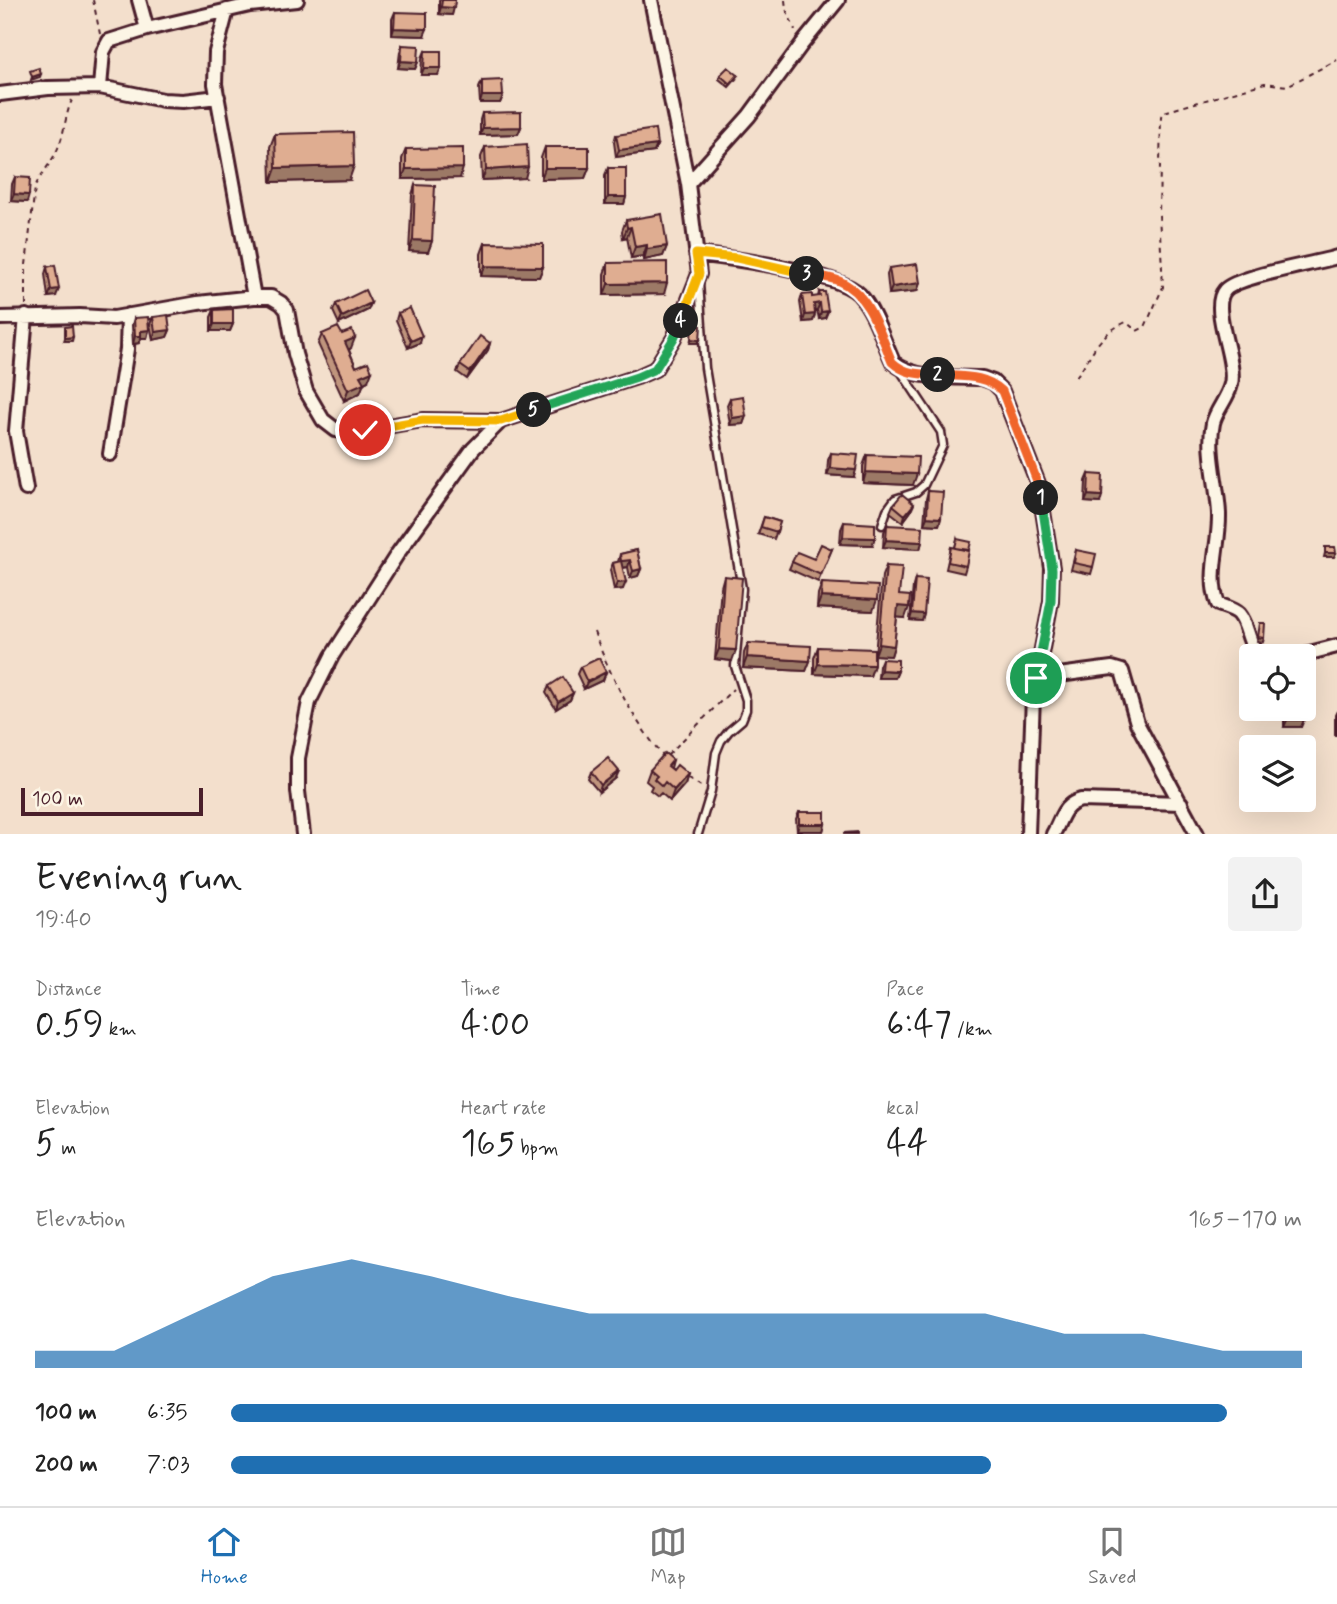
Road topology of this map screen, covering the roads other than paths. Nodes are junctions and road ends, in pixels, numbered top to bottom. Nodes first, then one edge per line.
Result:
1 (139, 0) edge
2 (297, 0) edge
3 (651, 0) edge
4 (838, 0) edge
5 (227, 10) junction
6 (147, 29) junction
7 (100, 87) junction
8 (0, 94) edge
9 (218, 97) junction
10 (688, 184) junction
11 (696, 254) junction
12 (1337, 257) edge
13 (699, 274) junction
14 (254, 297) junction
15 (128, 315) junction
16 (26, 316) junction
17 (0, 318) edge
18 (899, 368) junction
19 (501, 421) junction
20 (110, 454) dead end
21 (26, 489) dead end
22 (882, 525) dead end
23 (1252, 644) edge
24 (1337, 646) edge
25 (1316, 651) edge
26 (1036, 678) junction
27 (1181, 803) junction
28 (303, 834) edge
29 (698, 834) edge
30 (1028, 834) edge
31 (1053, 834) edge
32 (1197, 834) edge

1 - 6 street
2 - 5 street
3 - 10 street
4 - 10 street
5 - 6 street
5 - 9 street
6 - 7 street
7 - 8 street
7 - 9 street
9 - 14 street
10 - 11 street
11 - 13 street
11 - 18 street
12 - 23 street
13 - 19 street
13 - 29 lane
14 - 15 street
14 - 19 street
15 - 16 street
15 - 20 street
16 - 17 street
16 - 21 street
18 - 22 lane
18 - 26 street
19 - 28 street
24 - 25 street
26 - 27 street
26 - 30 street
27 - 31 street
27 - 32 street

